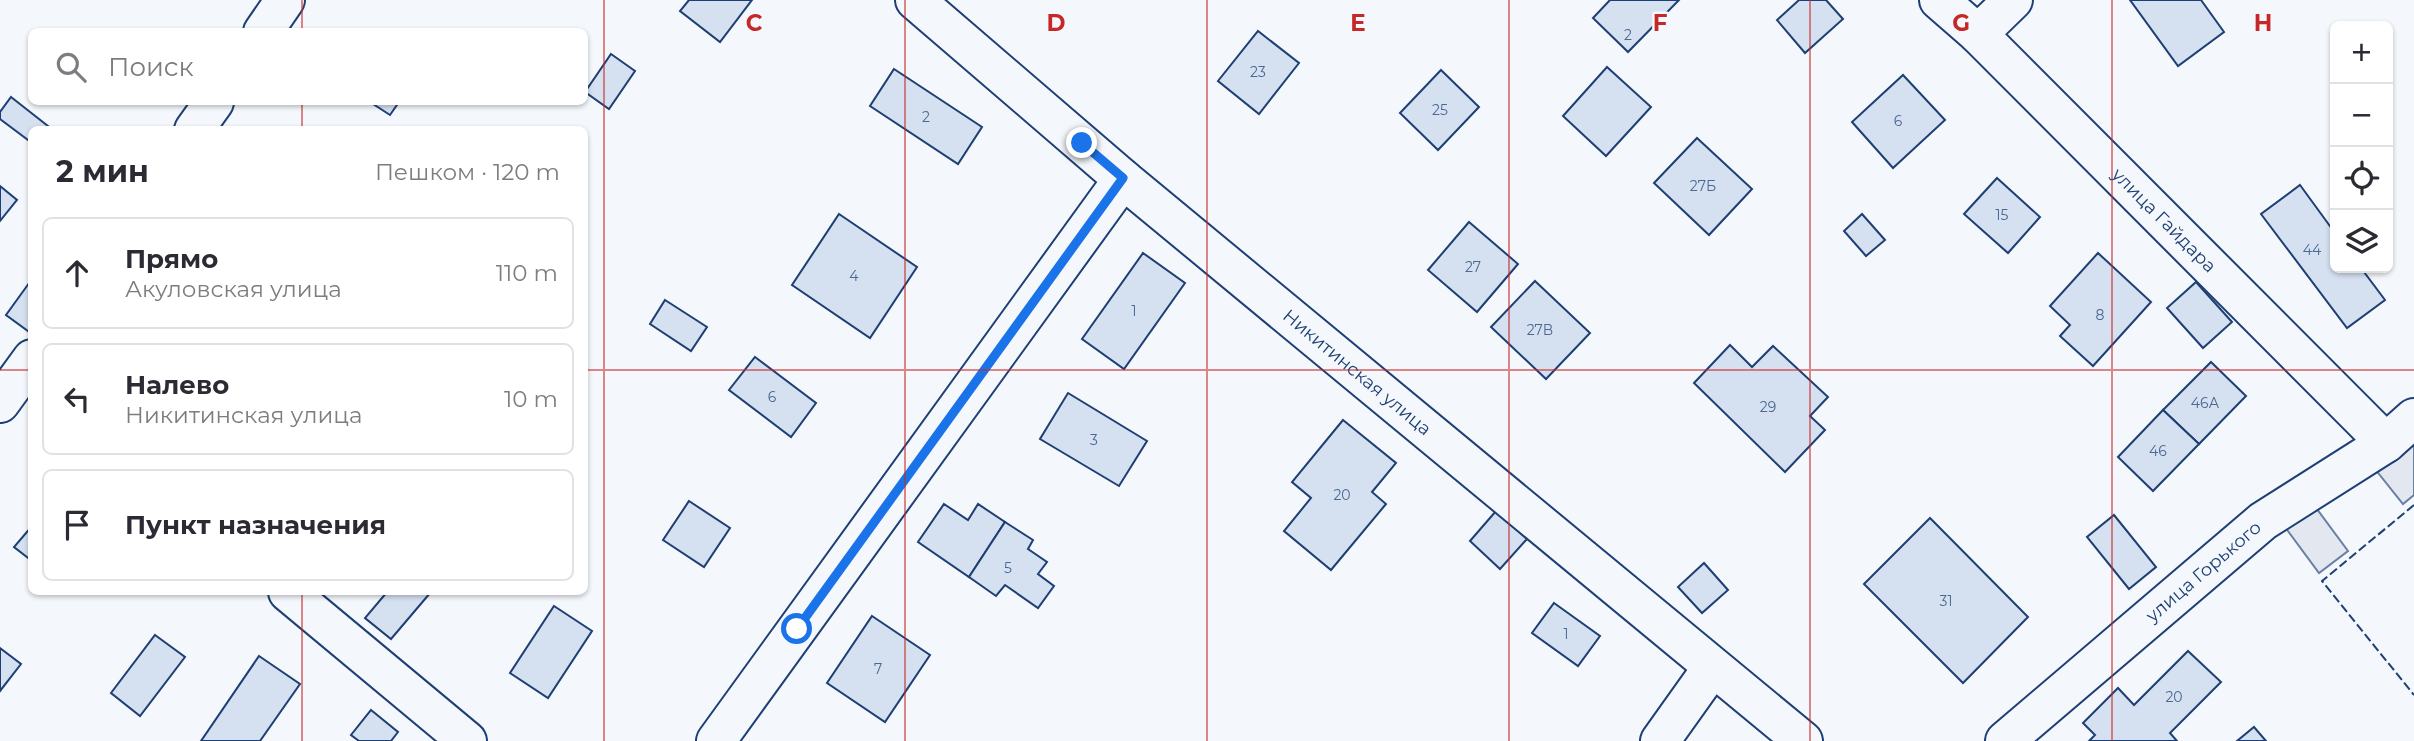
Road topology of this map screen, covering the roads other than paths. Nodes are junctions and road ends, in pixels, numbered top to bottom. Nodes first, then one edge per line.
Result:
1 (285, 0) edge
2 (915, 0) edge
3 (1939, 0) edge
4 (2012, 0) edge
5 (266, 28) edge
6 (1978, 34) junction
7 (212, 105) edge
8 (197, 126) edge
9 (1123, 178) junction
10 (21, 365) edge
11 (0, 403) edge
12 (2414, 418) edge
13 (2386, 443) junction
14 (292, 595) edge
15 (1712, 668) junction
16 (467, 741) edge
17 (716, 741) edge
18 (1660, 741) edge
19 (1802, 741) edge
20 (2005, 741) edge

1 - 5 street
2 - 9 street, Никитинская улица
3 - 6 street, улица Гайдара
4 - 6 street
6 - 13 street, улица Гайдара
7 - 8 street
9 - 15 street, Никитинская улица
9 - 17 street
10 - 11 street
12 - 13 street, улица Горького
13 - 20 street, улица Горького
14 - 16 street
15 - 18 street
15 - 19 street, Никитинская улица

